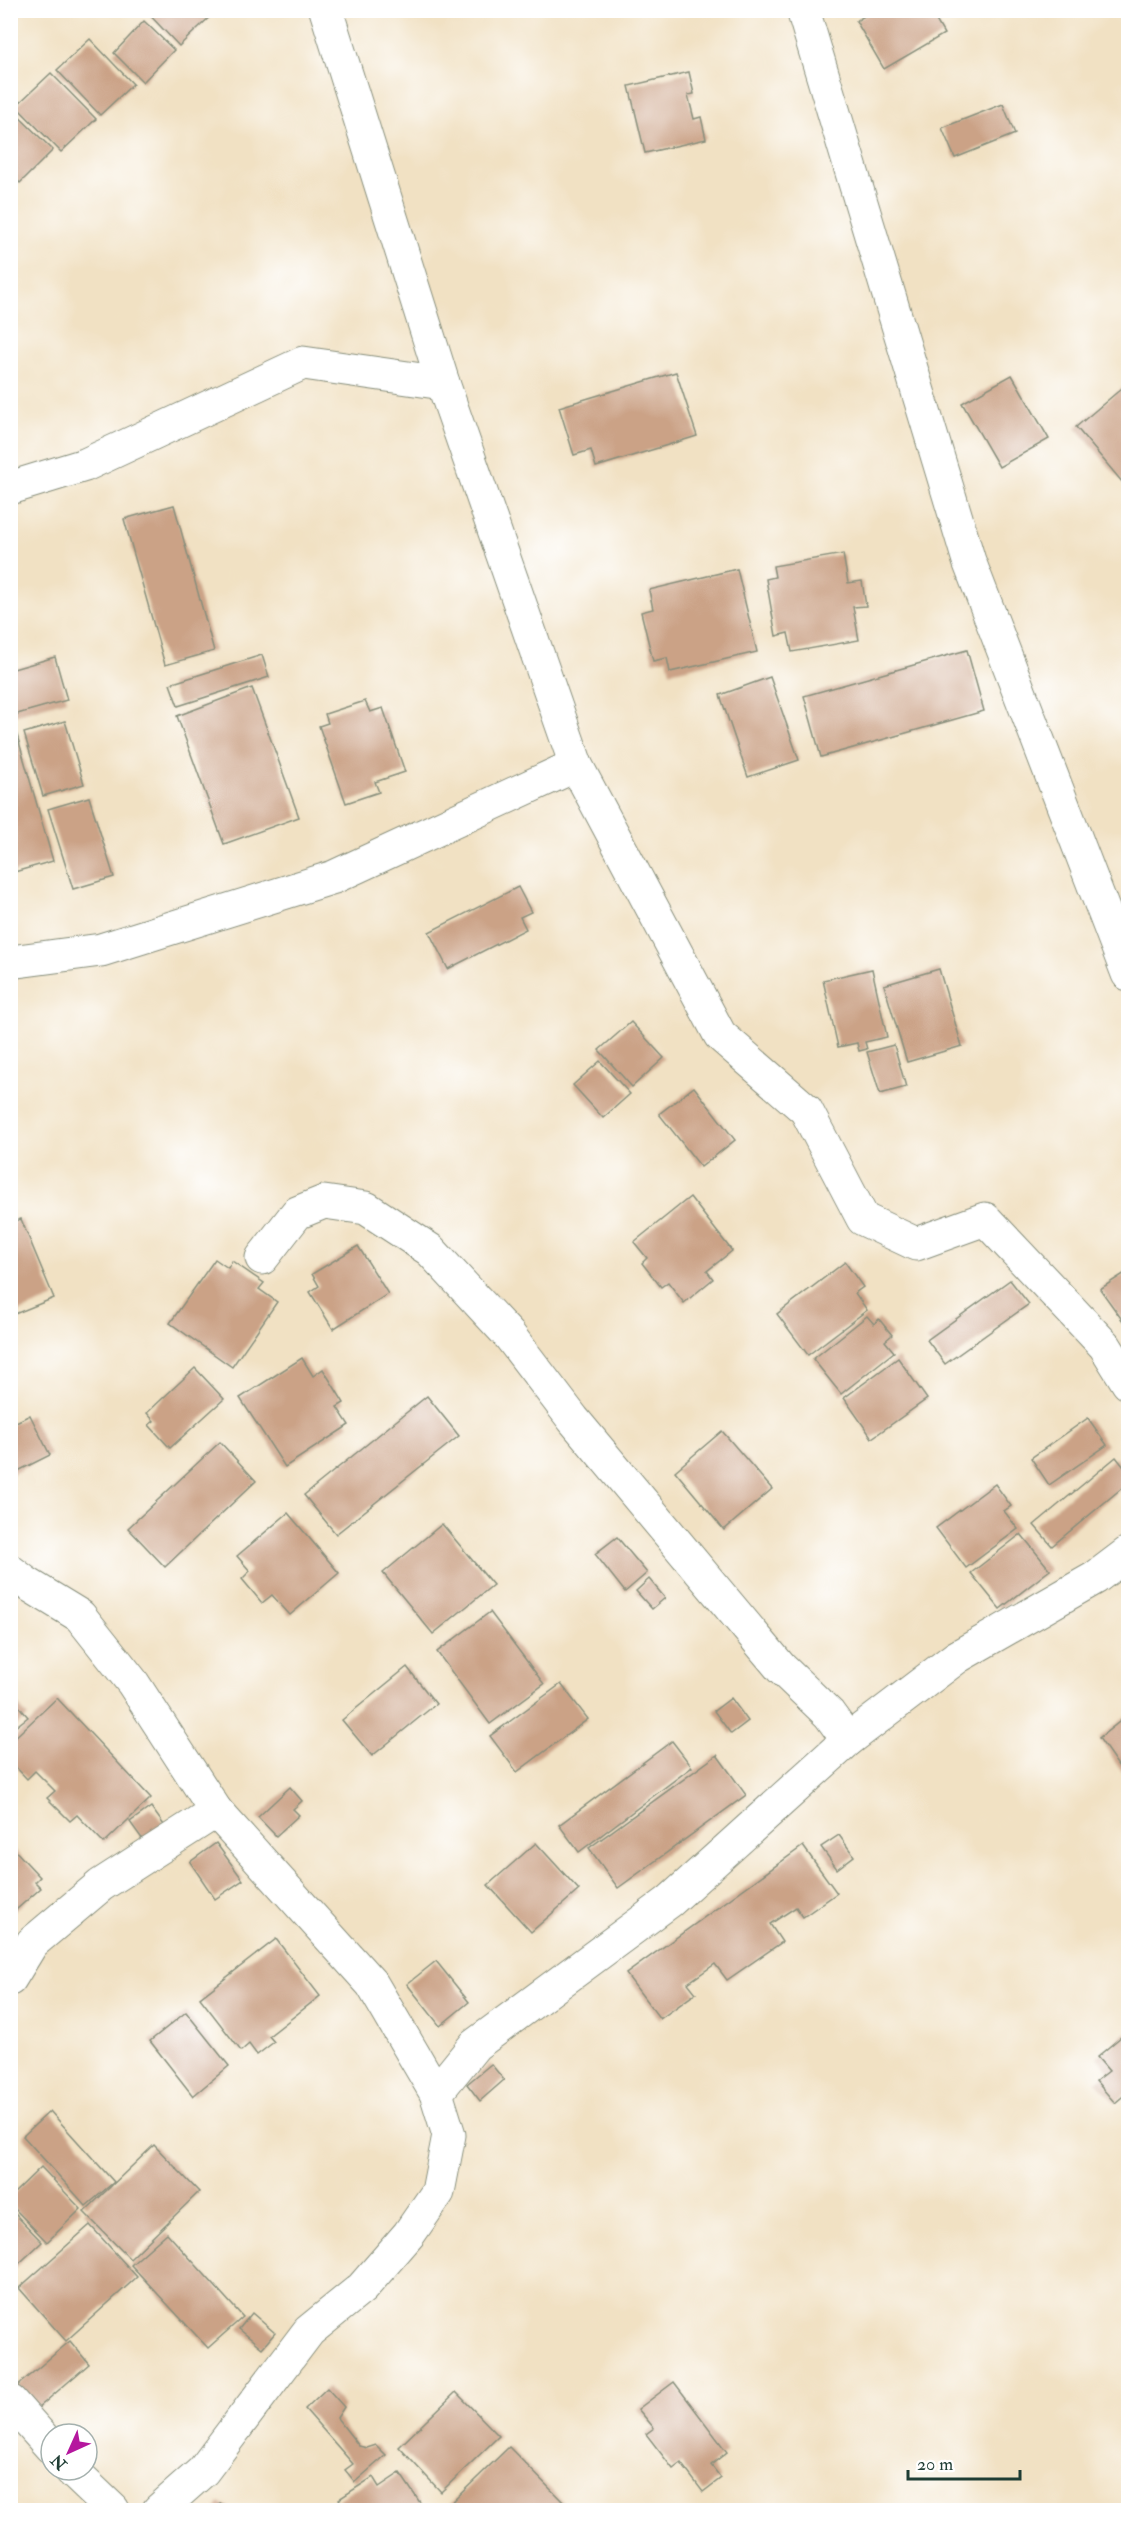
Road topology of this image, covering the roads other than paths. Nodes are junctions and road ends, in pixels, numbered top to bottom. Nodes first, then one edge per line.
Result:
1 (326, 10) edge
2 (803, 10) edge
3 (443, 383) junction
4 (10, 488) edge
5 (576, 765) junction
6 (10, 962) edge
7 (1128, 974) edge
8 (262, 1258) dead end
9 (1128, 1383) edge
10 (1128, 1553) edge
11 (10, 1571) edge
12 (848, 1740) junction
13 (216, 1811) junction
14 (10, 1979) edge
15 (436, 2093) junction
16 (10, 2401) edge
17 (39, 2434) edge
18 (83, 2482) edge
19 (113, 2511) edge
20 (159, 2511) edge

1 - 3 street
2 - 7 street
3 - 4 street
3 - 5 street
5 - 6 street
5 - 9 street
8 - 12 street
10 - 12 street
11 - 13 street
12 - 15 street
13 - 14 street
13 - 15 street
15 - 20 street
16 - 17 street
18 - 19 street

